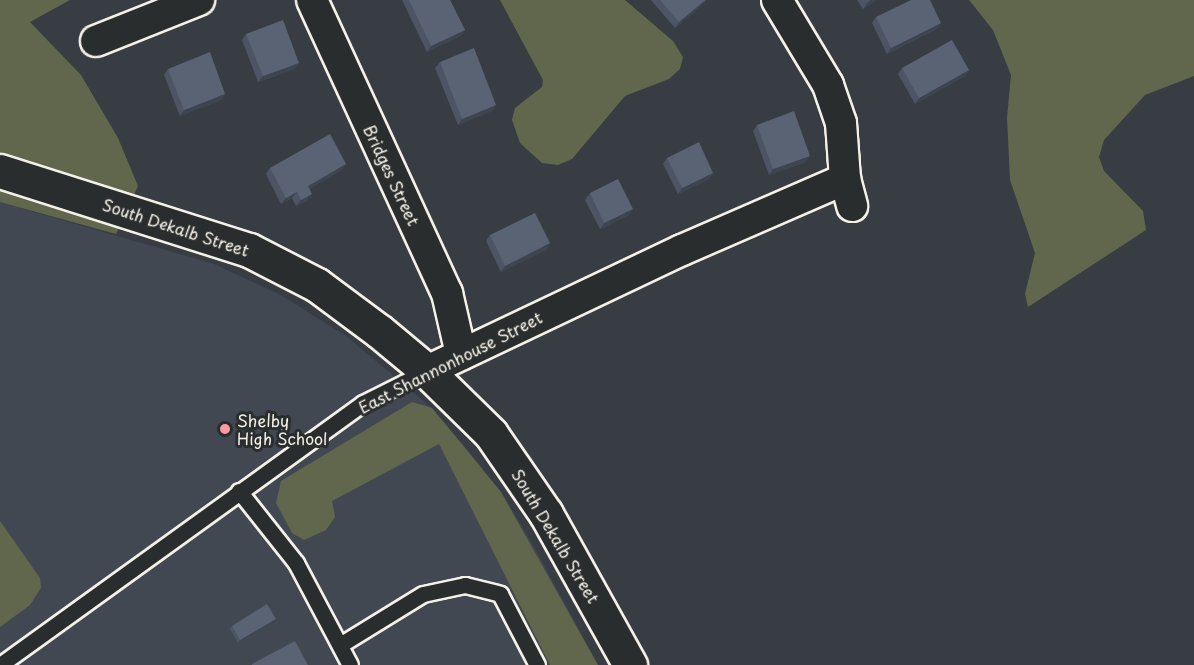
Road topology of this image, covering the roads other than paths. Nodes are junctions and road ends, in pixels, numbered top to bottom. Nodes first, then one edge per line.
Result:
1 (199, 0) edge
2 (312, 0) edge
3 (777, 0) edge
4 (96, 41) dead end
5 (0, 171) edge
6 (461, 354) junction
7 (427, 371) junction
8 (240, 491) junction
9 (340, 645) junction
10 (0, 665) edge
11 (350, 665) edge
12 (537, 665) edge
13 (630, 665) edge

1 - 4 street
2 - 6 street, Bridges Street
3 - 6 street, East Shannonhouse Street
5 - 7 main road, South Dekalb Street
6 - 7 street, East Shannonhouse Street
7 - 8 lane, East Shannonhouse Street
7 - 13 main road, South Dekalb Street
8 - 9 lane
8 - 10 lane, East Shannonhouse Street
9 - 11 lane
9 - 12 lane

